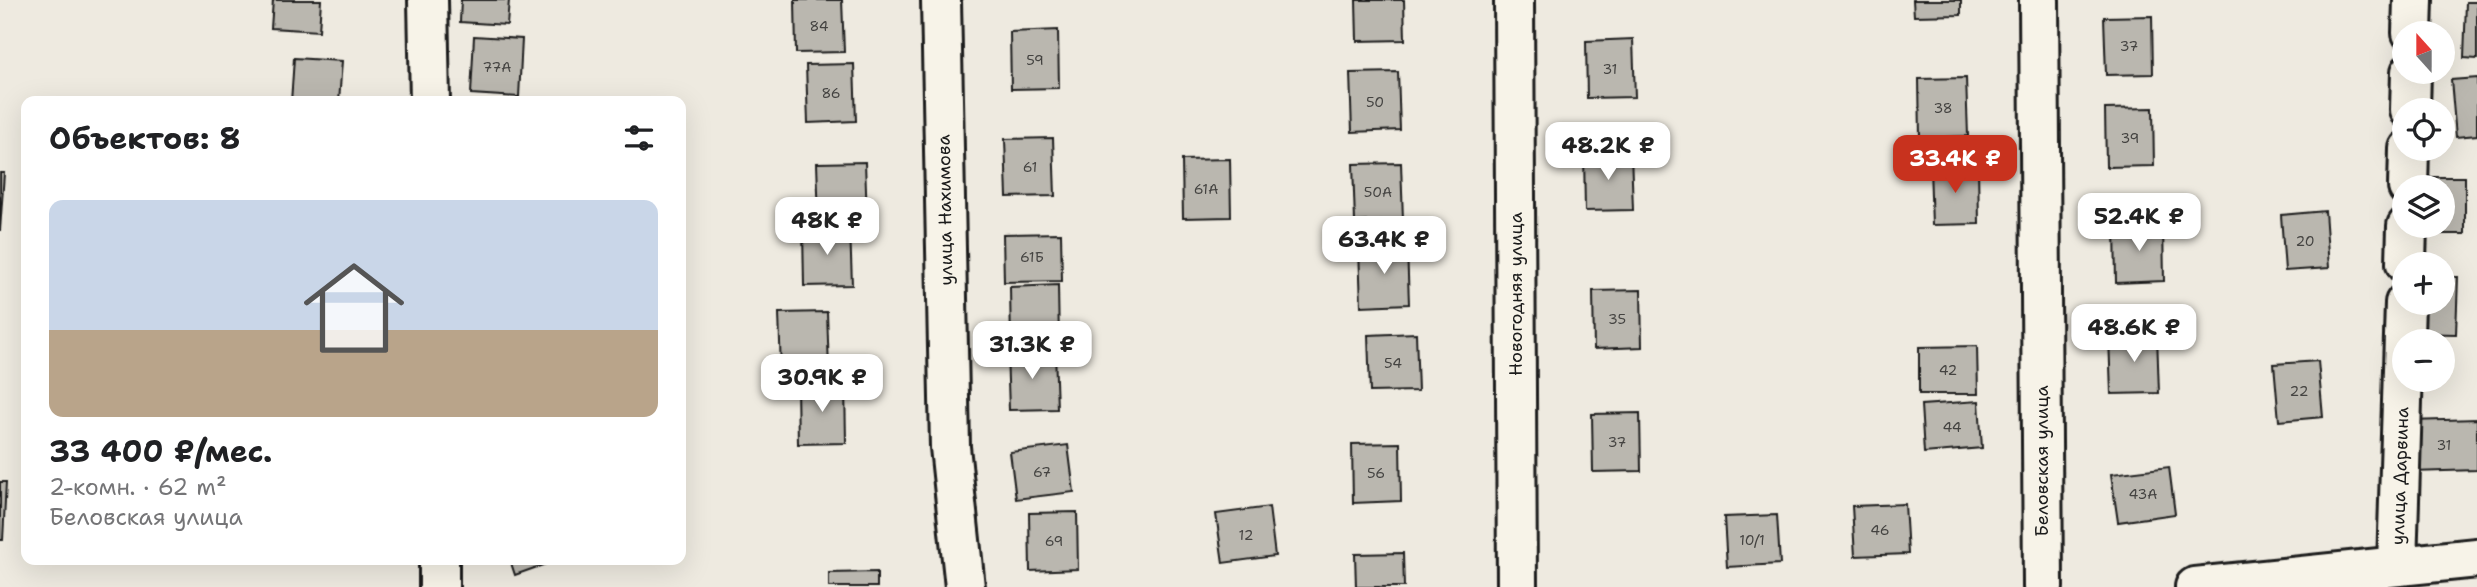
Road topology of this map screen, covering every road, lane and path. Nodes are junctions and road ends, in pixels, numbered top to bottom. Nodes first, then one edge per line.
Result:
1 (428, 0) edge
2 (941, 0) edge
3 (1514, 0) edge
4 (2039, 0) edge
5 (2413, 0) edge
6 (2412, 21) edge
7 (430, 96) edge
8 (2404, 315) edge
9 (2477, 558) edge
10 (439, 565) edge
11 (2397, 566) junction
12 (2219, 586) edge
13 (439, 587) edge
14 (965, 587) edge
15 (1517, 587) edge
16 (2043, 587) edge

1 - 7 street
2 - 14 street, улица Нахимова
3 - 15 street, Новогодняя улица
4 - 16 street, Беловская улица
5 - 6 street
8 - 11 street, улица Дарвина
9 - 11 street
10 - 13 street
11 - 12 street

